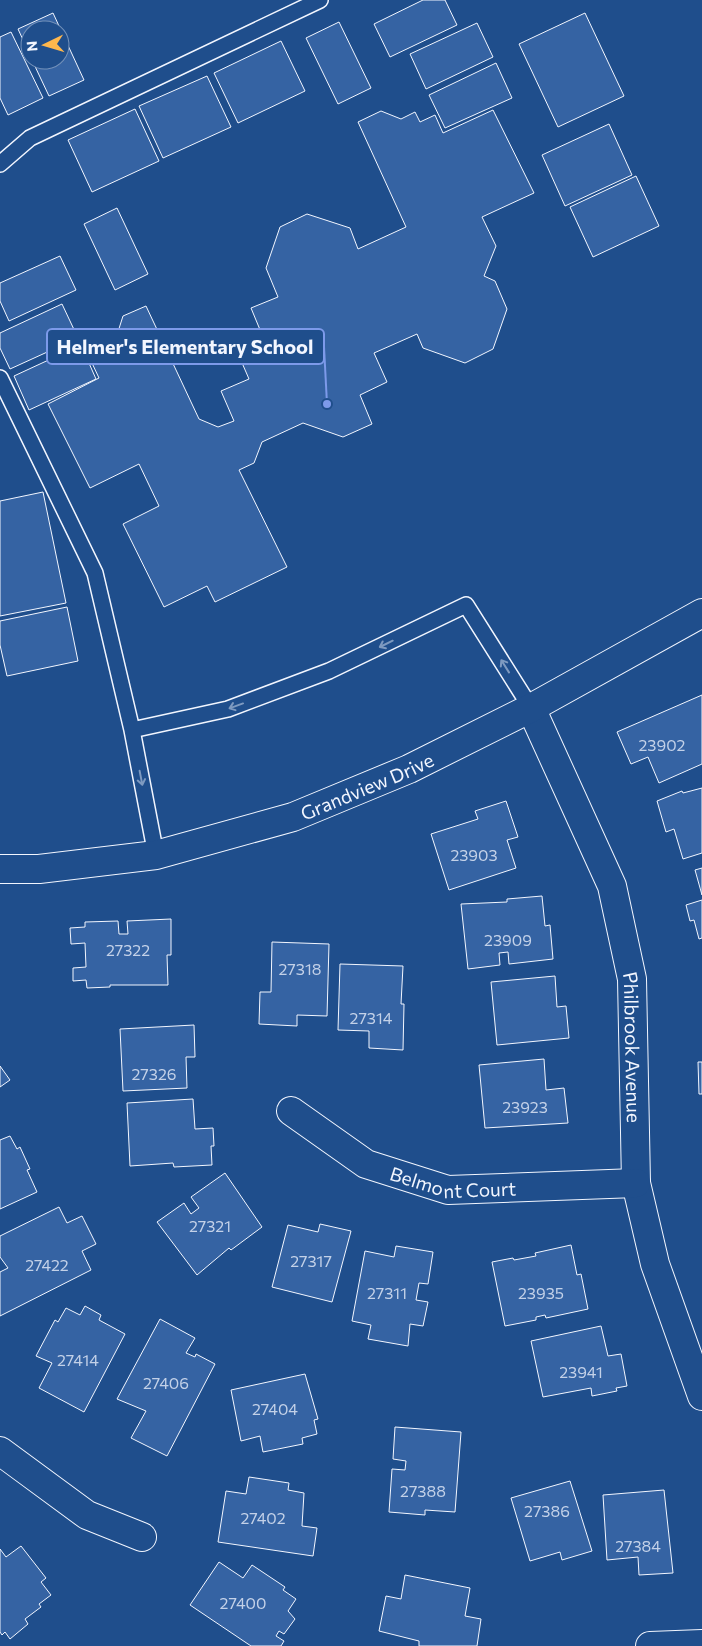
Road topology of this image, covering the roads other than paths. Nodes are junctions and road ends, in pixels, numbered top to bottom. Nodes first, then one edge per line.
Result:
1 (320, 0) edge
2 (0, 164) edge
3 (0, 378) edge
4 (702, 613) edge
5 (531, 708) junction
6 (132, 730) junction
7 (156, 856) junction
8 (0, 869) edge
9 (291, 1111) dead end
10 (636, 1183) junction
11 (702, 1396) edge
12 (0, 1451) edge
13 (142, 1537) dead end
14 (702, 1644) edge
15 (650, 1646) edge

1 - 2 lane
3 - 6 lane
4 - 5 street, Grandview Drive
5 -> 6 lane
5 - 7 street, Grandview Drive
5 - 10 street, Philbrook Avenue
6 -> 7 lane
7 - 8 street, Grandview Drive
9 - 10 street, Belmont Court
10 - 11 street, Philbrook Avenue
12 - 13 street
14 - 15 street

